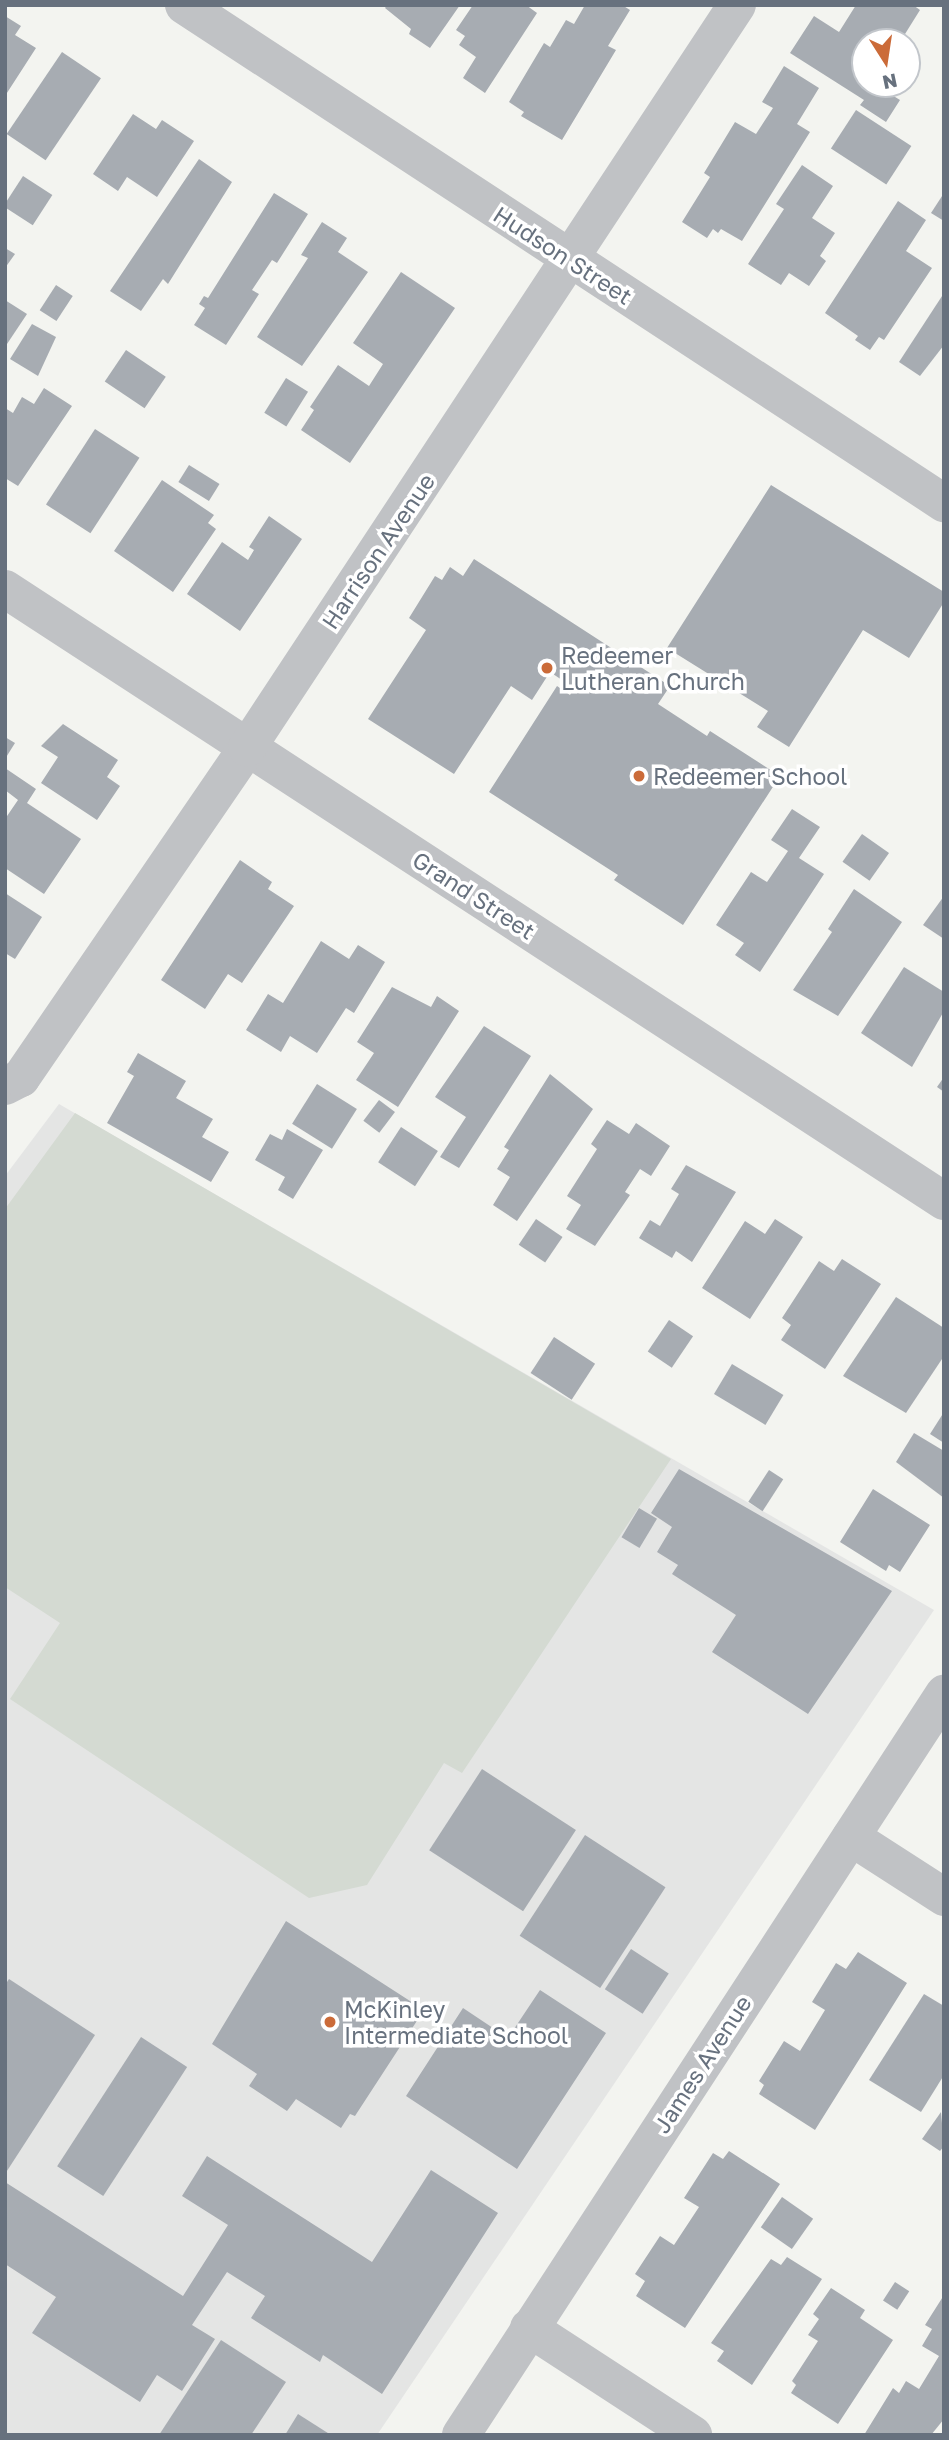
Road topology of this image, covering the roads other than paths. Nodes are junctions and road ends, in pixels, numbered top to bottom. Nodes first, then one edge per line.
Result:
1 (184, 5) edge
2 (737, 5) edge
3 (572, 261) junction
4 (944, 503) edge
5 (5, 589) edge
6 (247, 748) junction
7 (5, 1086) edge
8 (944, 1201) edge
9 (944, 1694) edge
10 (851, 1837) junction
11 (944, 1897) edge
12 (529, 2329) junction
13 (461, 2435) edge
14 (693, 2435) edge

1 - 3 street, Hudson Street
2 - 3 street, Harrison Avenue
3 - 4 street, Hudson Street
3 - 6 street, Harrison Avenue
5 - 6 street, Grand Street
6 - 7 street, Harrison Avenue
6 - 8 street, Grand Street
9 - 10 street, James Avenue
10 - 11 street
10 - 12 street, James Avenue
12 - 13 street, James Avenue
12 - 14 street

